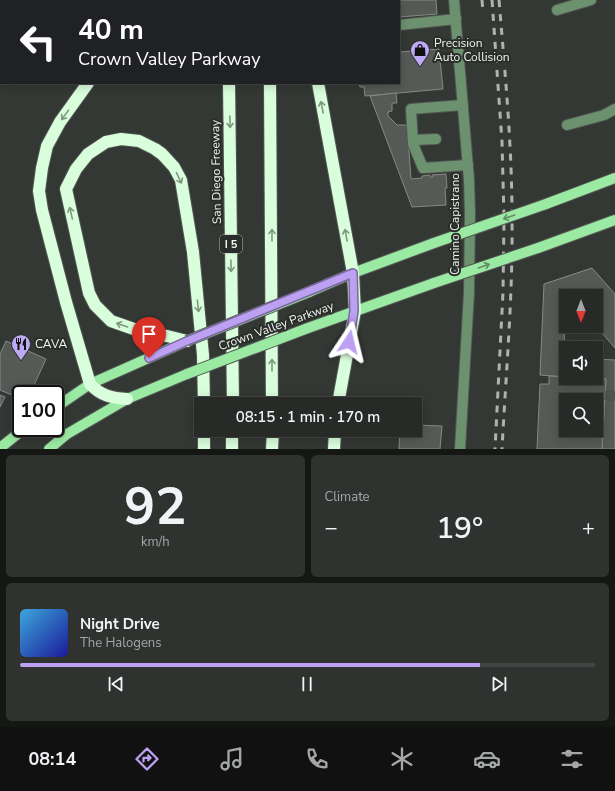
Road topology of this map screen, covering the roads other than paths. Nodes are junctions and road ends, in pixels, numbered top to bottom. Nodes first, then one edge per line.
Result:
1 (454, 0) edge
2 (591, 0) edge
3 (557, 10) dead end
4 (456, 19) junction
5 (400, 25) edge
6 (87, 84) edge
7 (229, 84) edge
8 (270, 84) edge
9 (318, 84) edge
10 (463, 105) junction
11 (615, 109) edge
12 (567, 125) dead end
13 (436, 139) dead end
14 (412, 140) junction
15 (468, 165) junction
16 (615, 178) edge
17 (615, 220) edge
18 (353, 273) junction
19 (354, 311) junction
20 (187, 341) junction
21 (90, 384) junction
22 (204, 397) edge
23 (233, 397) edge
24 (272, 397) edge
25 (339, 397) edge
26 (127, 399) junction
27 (64, 402) edge
28 (14, 437) edge
29 (204, 437) edge
30 (232, 437) edge
31 (273, 437) edge
32 (335, 437) edge
33 (0, 448) edge
34 (49, 449) edge
35 (204, 449) edge
36 (232, 449) edge
37 (272, 449) edge
38 (334, 449) edge
39 (460, 449) edge

1 - 4 street, Camino Capistrano
2 - 3 street
4 - 5 street
4 - 10 street, Camino Capistrano
6 -> 21 highway
7 -> 23 highway, San Diego Freeway / I 5
24 -> 8 highway
18 -> 9 highway
10 - 14 street
10 - 15 street, Camino Capistrano
11 - 12 street
13 - 14 street
14 - 15 street
15 - 39 street, Camino Capistrano
16 -> 18 main road, Crown Valley Parkway, bridge
19 -> 17 main road, Crown Valley Parkway, bridge
18 - 19 highway
18 - 20 main road, Crown Valley Parkway, bridge
19 - 25 highway
19 - 26 main road, Crown Valley Parkway, bridge
20 - 21 main road, Crown Valley Parkway
20 -> 22 highway
21 - 26 highway
21 - 27 main road, Crown Valley Parkway
26 - 34 main road, Crown Valley Parkway
28 - 33 main road
29 - 35 highway
30 - 36 highway
31 - 37 highway
32 - 38 highway

